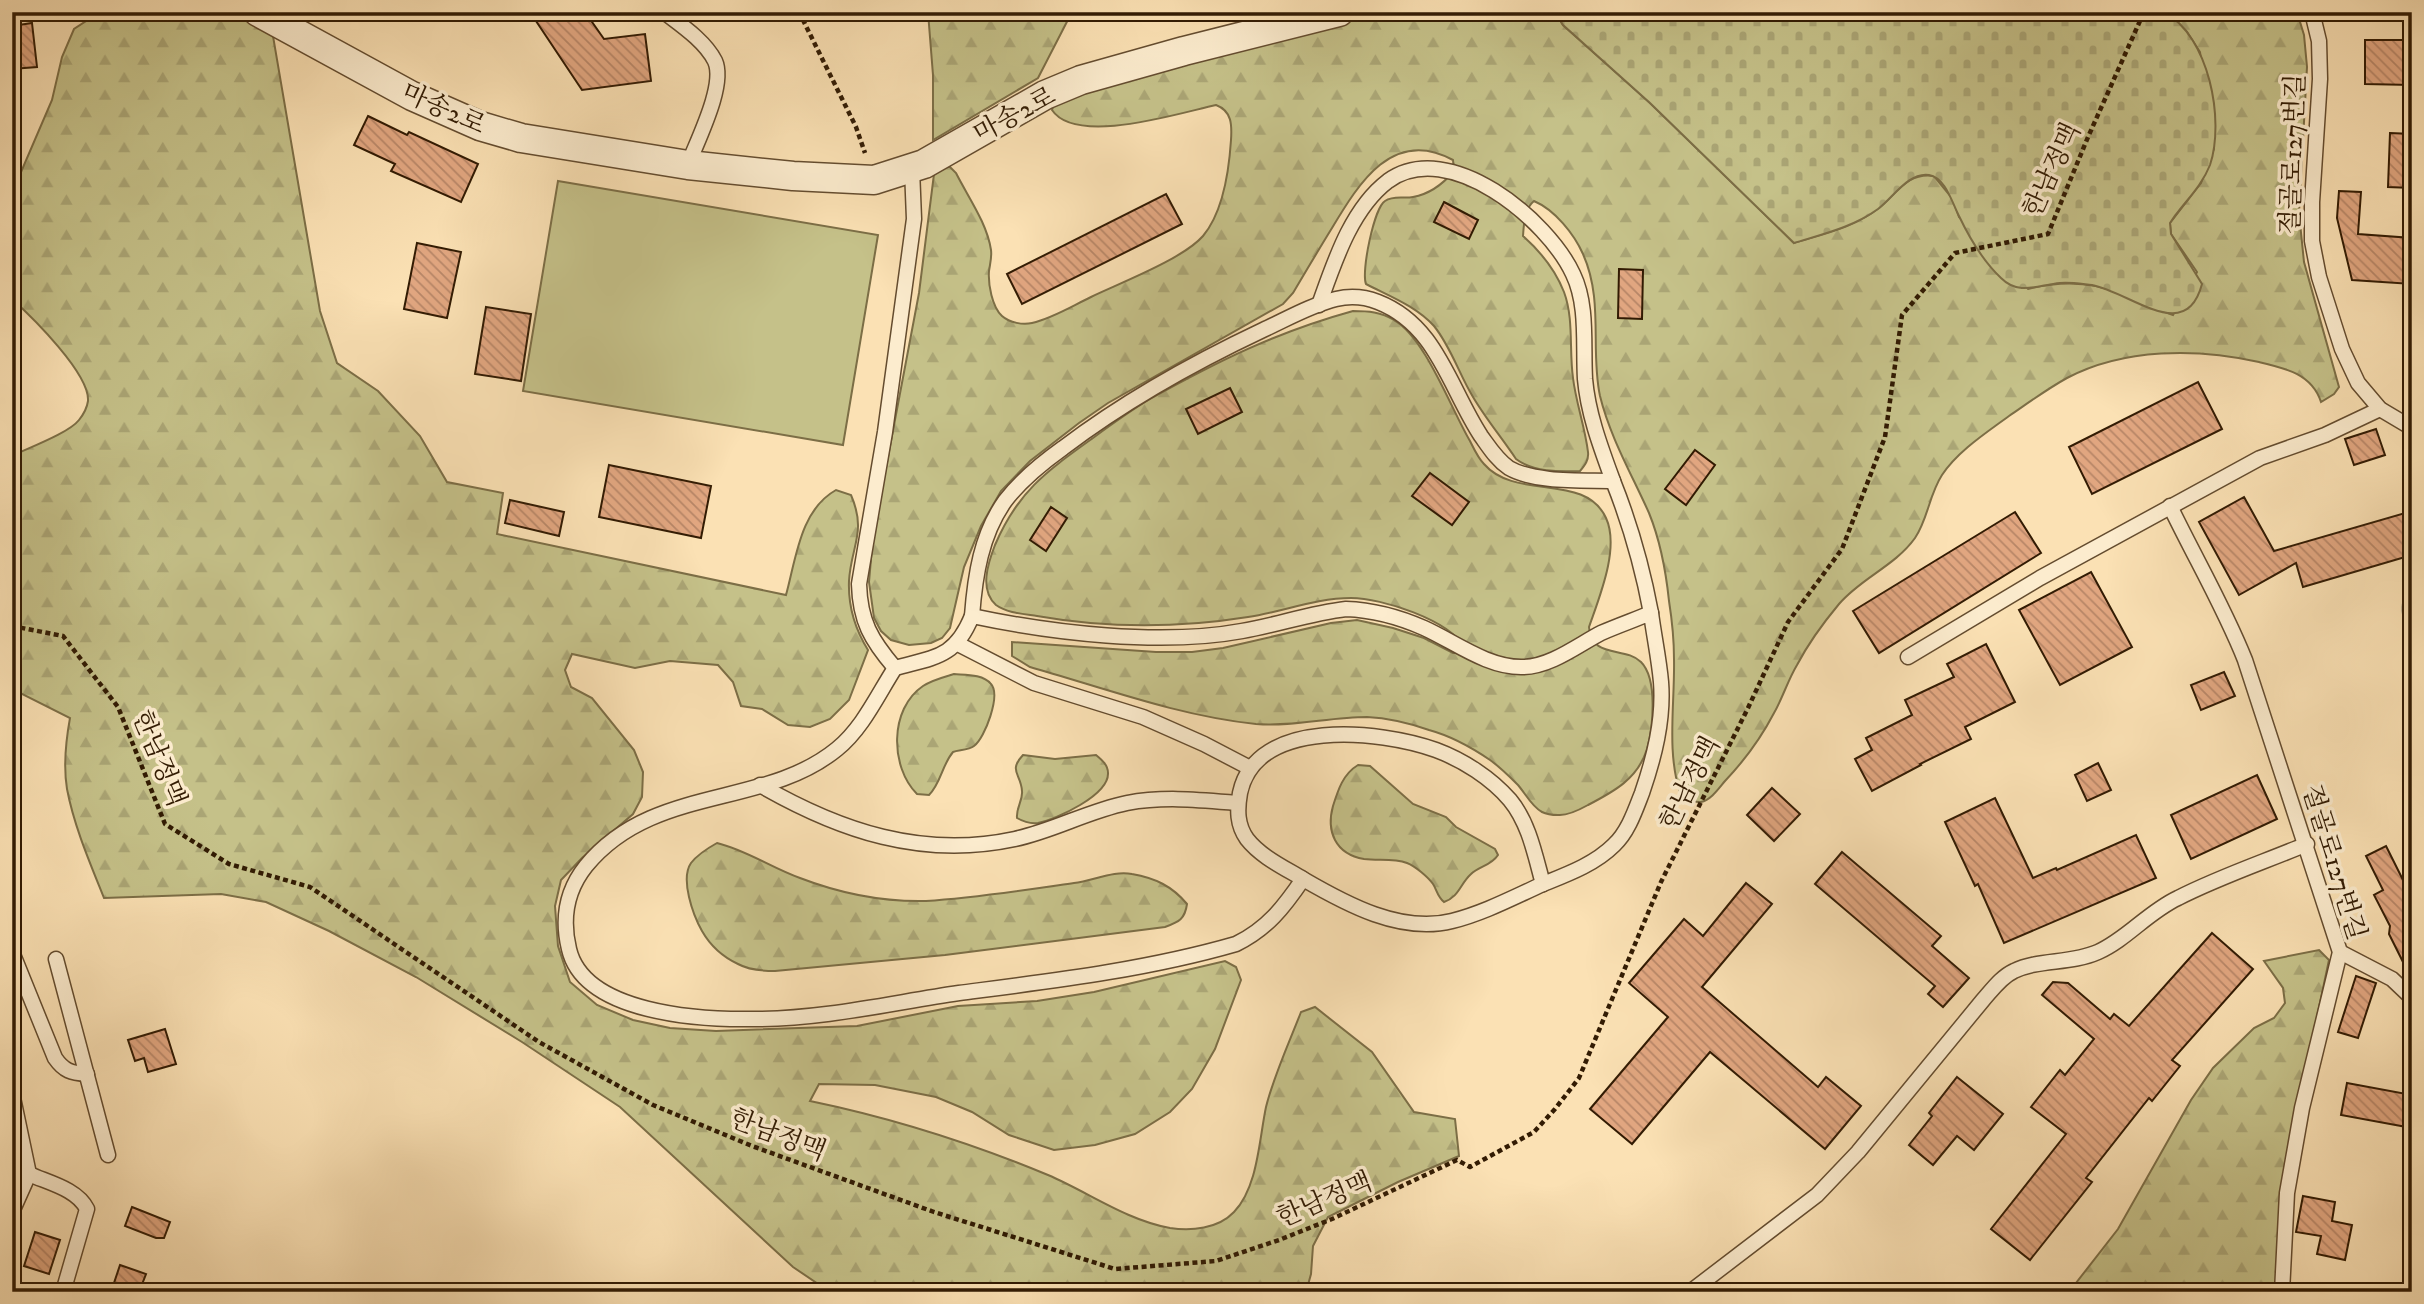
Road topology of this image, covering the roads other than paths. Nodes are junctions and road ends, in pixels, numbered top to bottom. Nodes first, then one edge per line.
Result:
1 (258, 12) edge
2 (664, 12) edge
3 (1339, 12) edge
4 (2312, 12) edge
5 (688, 165) junction
6 (912, 169) junction
7 (1319, 305) junction
8 (2380, 409) junction
9 (2412, 428) edge
10 (1613, 481) junction
11 (2170, 506) junction
12 (1651, 613) junction
13 (972, 616) junction
14 (958, 644) junction
15 (1908, 657) dead end
16 (895, 668) junction
17 (1250, 768) junction
18 (761, 785) junction
19 (1238, 803) junction
20 (2307, 844) junction
21 (1303, 879) junction
22 (1543, 884) junction
23 (12, 952) edge
24 (2340, 952) junction
25 (56, 959) dead end
26 (2412, 998) edge
27 (87, 1074) junction
28 (12, 1093) edge
29 (108, 1155) dead end
30 (29, 1174) junction
31 (12, 1212) edge
32 (63, 1292) edge
33 (1690, 1292) edge
34 (2282, 1292) edge

1 - 5 street, 마송2로
2 - 5 lane
3 - 6 street, 마송2로
4 - 8 lane, 절골로127번길
5 - 6 street, 마송2로
6 - 16 lane
7 - 10 lane
7 - 10 lane
7 - 13 lane
8 - 9 lane, 절골로127번길
8 - 11 lane
10 - 12 lane
11 - 15 lane
11 - 20 lane, 절골로127번길
12 - 13 lane
12 - 22 lane
13 - 14 lane
14 - 16 lane
14 - 17 lane
16 - 18 lane
17 - 19 lane
17 - 22 lane
18 - 19 lane
18 - 21 lane
19 - 21 lane
20 - 24 lane, 절골로127번길
20 - 33 lane
21 - 22 lane
23 - 27 lane
24 - 26 lane
24 - 34 lane, 절골로127번길
25 - 27 lane
27 - 29 lane
28 - 30 lane
30 - 31 lane
30 - 32 lane

